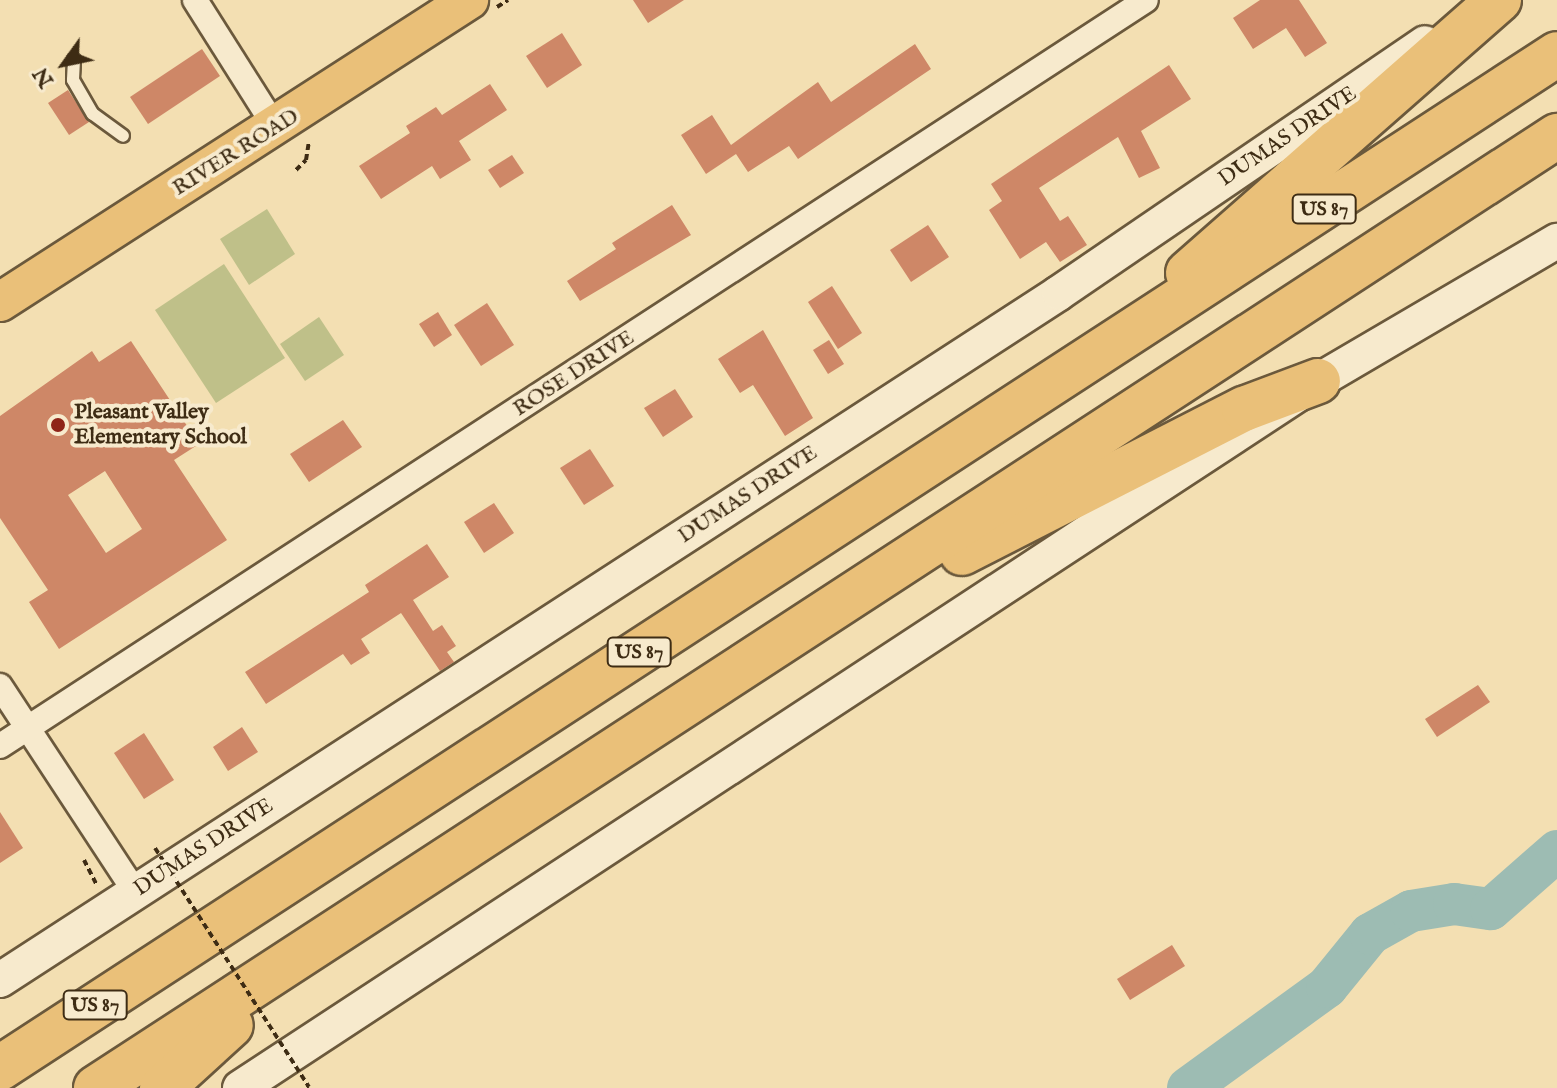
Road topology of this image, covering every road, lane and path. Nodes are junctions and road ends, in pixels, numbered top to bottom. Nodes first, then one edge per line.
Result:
1 (195, 0) edge
2 (469, 0) edge
3 (1146, 0) edge
4 (1488, 0) edge
5 (1499, 0) edge
6 (1557, 54) edge
7 (74, 60) dead end
8 (276, 128) junction
9 (123, 136) dead end
10 (1557, 136) edge
11 (1557, 241) edge
12 (0, 302) edge
13 (1089, 361) junction
14 (1318, 381) junction
15 (818, 621) junction
16 (0, 686) edge
17 (27, 727) junction
18 (0, 746) edge
19 (155, 848) dead end
20 (136, 893) junction
21 (325, 940) junction
22 (190, 942) junction
23 (0, 980) edge
24 (0, 1045) edge
25 (0, 1068) edge
26 (246, 1087) edge
27 (96, 1088) edge
28 (162, 1088) edge
29 (308, 1088) edge

1 - 8 street
2 - 8 main road, RIVER ROAD
3 - 17 street, ROSE DRIVE
4 - 20 main road, DUMAS DRIVE
5 - 13 highway
6 - 13 highway, US 87
7 - 9 lane
8 - 12 main road, RIVER ROAD
10 - 15 highway
11 - 14 main road
13 - 22 highway, US 87
14 - 15 highway
14 - 26 main road
15 - 21 highway
16 - 17 street
17 - 18 street, ROSE DRIVE
17 - 20 street
19 - 29 path, bridge
20 - 23 main road, DUMAS DRIVE
21 - 27 highway
21 - 28 highway
22 - 24 highway
22 - 25 highway, US 87

